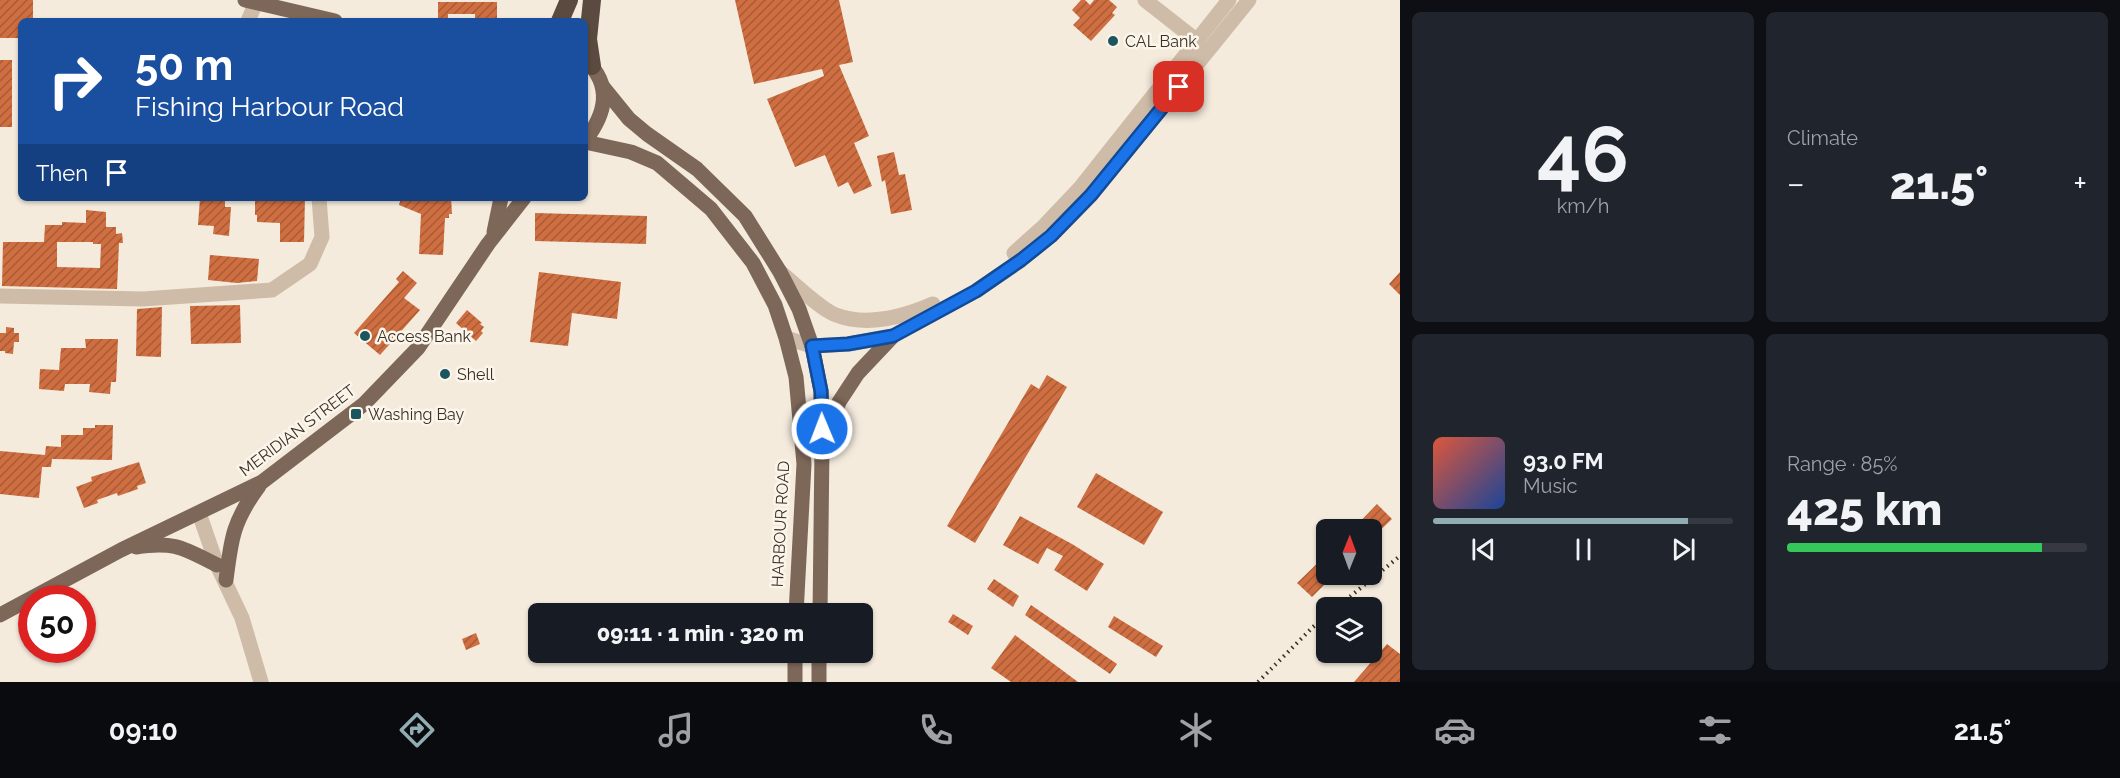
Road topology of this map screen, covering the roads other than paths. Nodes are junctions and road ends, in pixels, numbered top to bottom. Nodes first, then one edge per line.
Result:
1 (569, 0) edge
2 (592, 0) edge
3 (1145, 0) edge
4 (1229, 0) edge
5 (1249, 0) edge
6 (252, 1) edge
7 (249, 18) edge
8 (323, 18) edge
9 (561, 18) edge
10 (1196, 40) junction
11 (1203, 58) junction
12 (589, 63) edge
13 (603, 87) junction
14 (588, 137) edge
15 (588, 143) edge
16 (319, 201) edge
17 (500, 201) edge
18 (522, 201) edge
19 (493, 238) junction
20 (780, 272) junction
21 (0, 296) edge
22 (893, 336) junction
23 (786, 338) junction
24 (812, 346) junction
25 (822, 447) junction
26 (262, 482) junction
27 (199, 513) junction
28 (121, 550) junction
29 (217, 565) junction
30 (226, 580) junction
31 (797, 603) edge
32 (820, 603) edge
33 (0, 615) edge
34 (795, 663) edge
35 (819, 663) edge
36 (261, 682) edge
37 (795, 682) edge
38 (819, 682) edge

1 - 9 highway
2 - 12 highway
3 - 10 street
4 - 10 street
5 - 11 street
6 - 7 street
6 - 8 main road
10 - 11 street
10 - 20 street
11 - 22 street
12 - 13 main road
13 - 14 main road
13 - 20 main road
15 - 23 main road, HARBOUR ROAD
16 - 21 street
17 - 19 main road, MERIDIAN STREET
18 - 19 main road, MERIDIAN STREET
19 - 26 main road, MERIDIAN STREET
20 - 24 main road
22 - 24 street
22 - 25 main road
23 - 24 street
23 - 31 main road, HARBOUR ROAD
24 - 25 main road
25 - 32 main road
26 - 27 main road, MERIDIAN STREET
26 - 30 main road
27 - 28 main road, MERIDIAN STREET
27 - 29 street
28 - 29 main road
28 - 33 main road, MERIDIAN STREET
29 - 30 street
30 - 36 street
34 - 37 main road
35 - 38 main road

